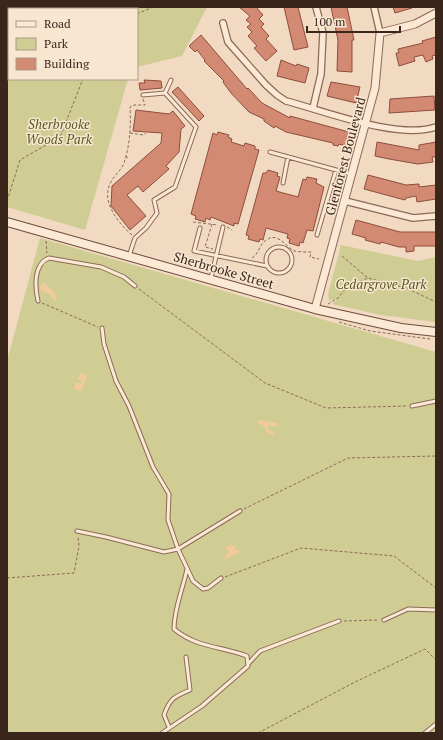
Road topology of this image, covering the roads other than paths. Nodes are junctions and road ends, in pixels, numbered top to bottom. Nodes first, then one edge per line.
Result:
1 (316, 7) edge
2 (374, 7) edge
3 (436, 13) edge
4 (223, 22) dead end
5 (380, 33) junction
6 (171, 80) dead end
7 (165, 93) junction
8 (142, 95) road end
9 (313, 108) junction
10 (367, 124) junction
11 (436, 127) edge
12 (270, 152) dead end
13 (288, 157) junction
14 (336, 170) junction
15 (353, 174) junction
16 (283, 183) dead end
17 (345, 202) junction
18 (436, 216) edge
19 (7, 222) edge
20 (222, 226) road end
21 (200, 228) dead end
22 (317, 235) dead end
23 (129, 256) junction
24 (216, 257) junction
25 (267, 266) junction
26 (210, 279) junction
27 (135, 286) road end
28 (38, 301) road end
29 (315, 309) junction
30 (102, 328) road end
31 (436, 332) edge
32 (436, 401) edge
33 (412, 406) road end
34 (240, 511) road end
35 (77, 532) road end
36 (178, 549) junction
37 (187, 569) junction
38 (221, 578) road end
39 (436, 610) edge
40 (384, 620) road end
41 (339, 621) road end
42 (186, 657) dead end
43 (248, 664) junction
44 (436, 724) edge
45 (169, 727) junction
46 (162, 733) edge
47 (425, 733) edge

1 - 9 street
2 - 5 street, Glenforest Boulevard
3 - 5 street
4 - 9 street
5 - 10 street, Glenforest Boulevard
6 - 7 lane
7 - 8 lane
7 - 23 lane
9 - 10 street
10 - 11 street
10 - 15 street, Glenforest Boulevard
12 - 13 lane
13 - 14 lane
13 - 16 lane
14 - 15 lane
14 - 22 lane
15 - 17 street, Glenforest Boulevard
17 - 18 street
17 - 29 street, Glenforest Boulevard
19 - 23 main road, Sherbrooke Street
20 - 24 lane
21 - 24 lane
23 - 26 main road, Sherbrooke Street
24 - 25 lane
24 - 26 lane
25 - 25 lane
26 - 29 main road, Sherbrooke Street
27 - 28 lane
29 - 31 main road, Sherbrooke Street
30 - 36 lane
32 - 33 lane
34 - 36 lane
35 - 36 lane
36 - 37 lane
37 - 38 lane
37 - 43 lane
39 - 40 lane
41 - 43 lane
42 - 45 lane
43 - 45 lane
44 - 47 lane
45 - 46 lane

